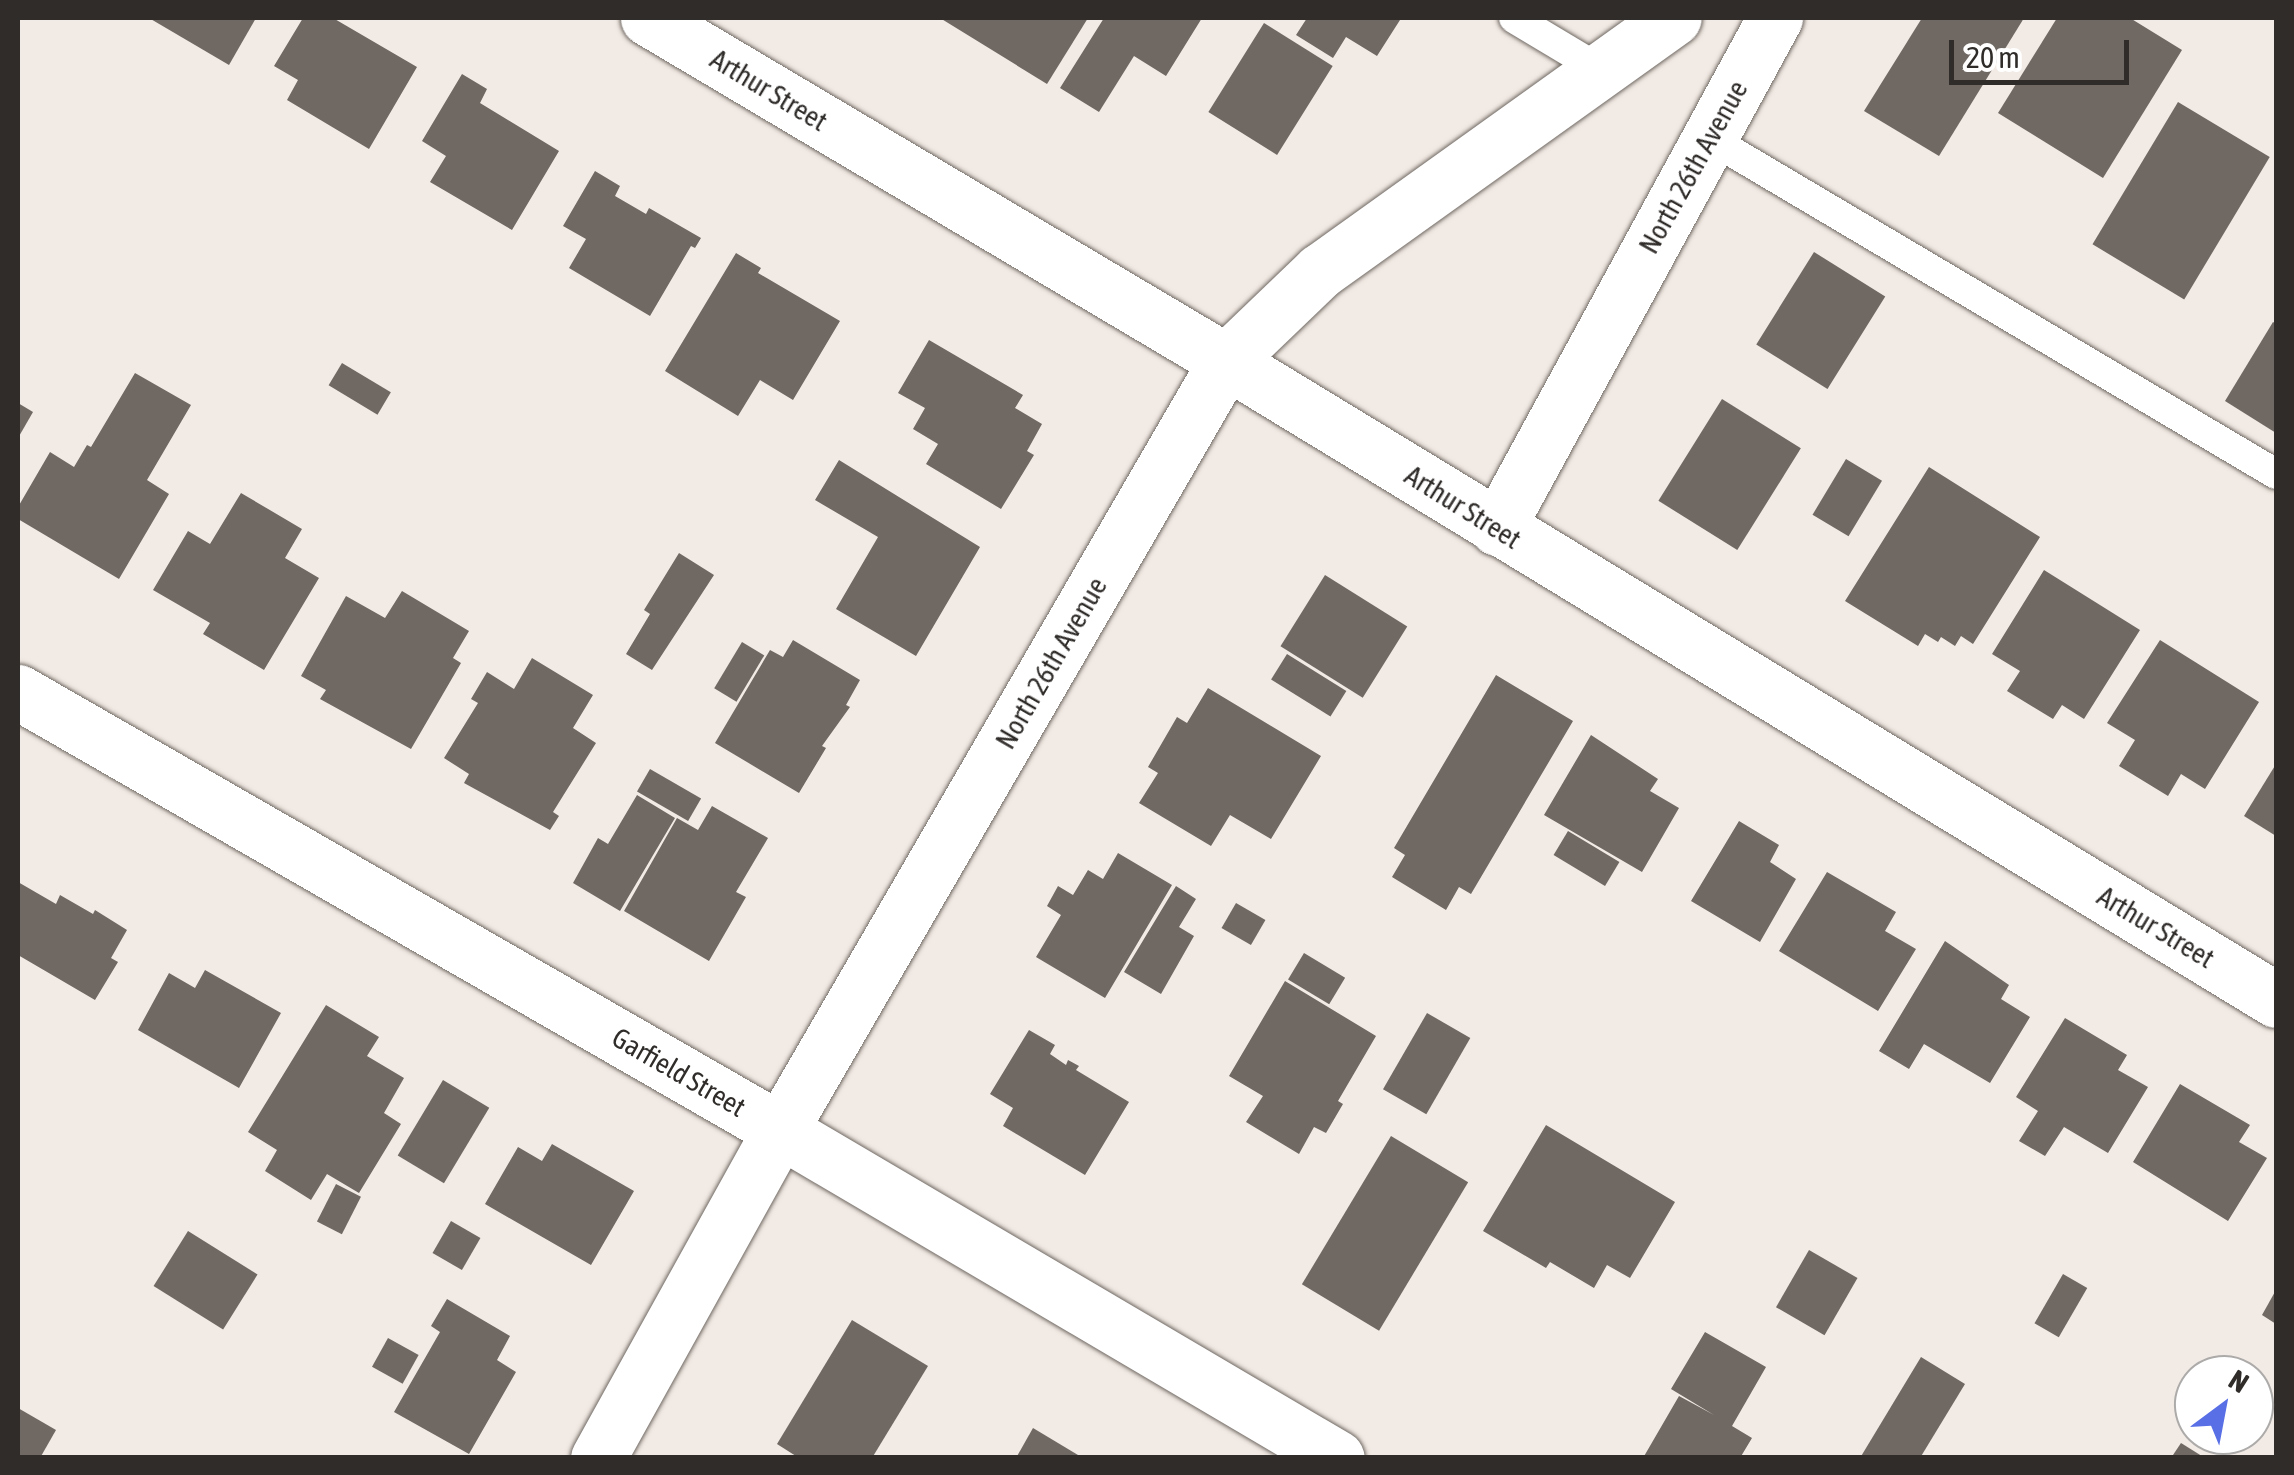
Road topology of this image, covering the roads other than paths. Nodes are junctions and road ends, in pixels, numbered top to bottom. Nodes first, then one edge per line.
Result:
1 (648, 18) edge
2 (1514, 18) edge
3 (1674, 18) edge
4 (1775, 18) edge
5 (1602, 70) junction
6 (1709, 138) junction
7 (1226, 361) junction
8 (2276, 474) edge
9 (1497, 528) junction
10 (18, 692) edge
11 (2276, 1000) edge
12 (780, 1130) junction
13 (598, 1458) edge
14 (1337, 1458) edge

1 - 7 street, Arthur Street
2 - 5 lane
3 - 5 street, North 26th Avenue
4 - 6 street, North 26th Avenue
5 - 7 street, North 26th Avenue
6 - 8 lane
6 - 9 street, North 26th Avenue
7 - 9 street, Arthur Street
7 - 12 street, North 26th Avenue
9 - 11 street, Arthur Street
10 - 12 street, Garfield Street
12 - 13 street, North 26th Avenue
12 - 14 street, Garfield Street

